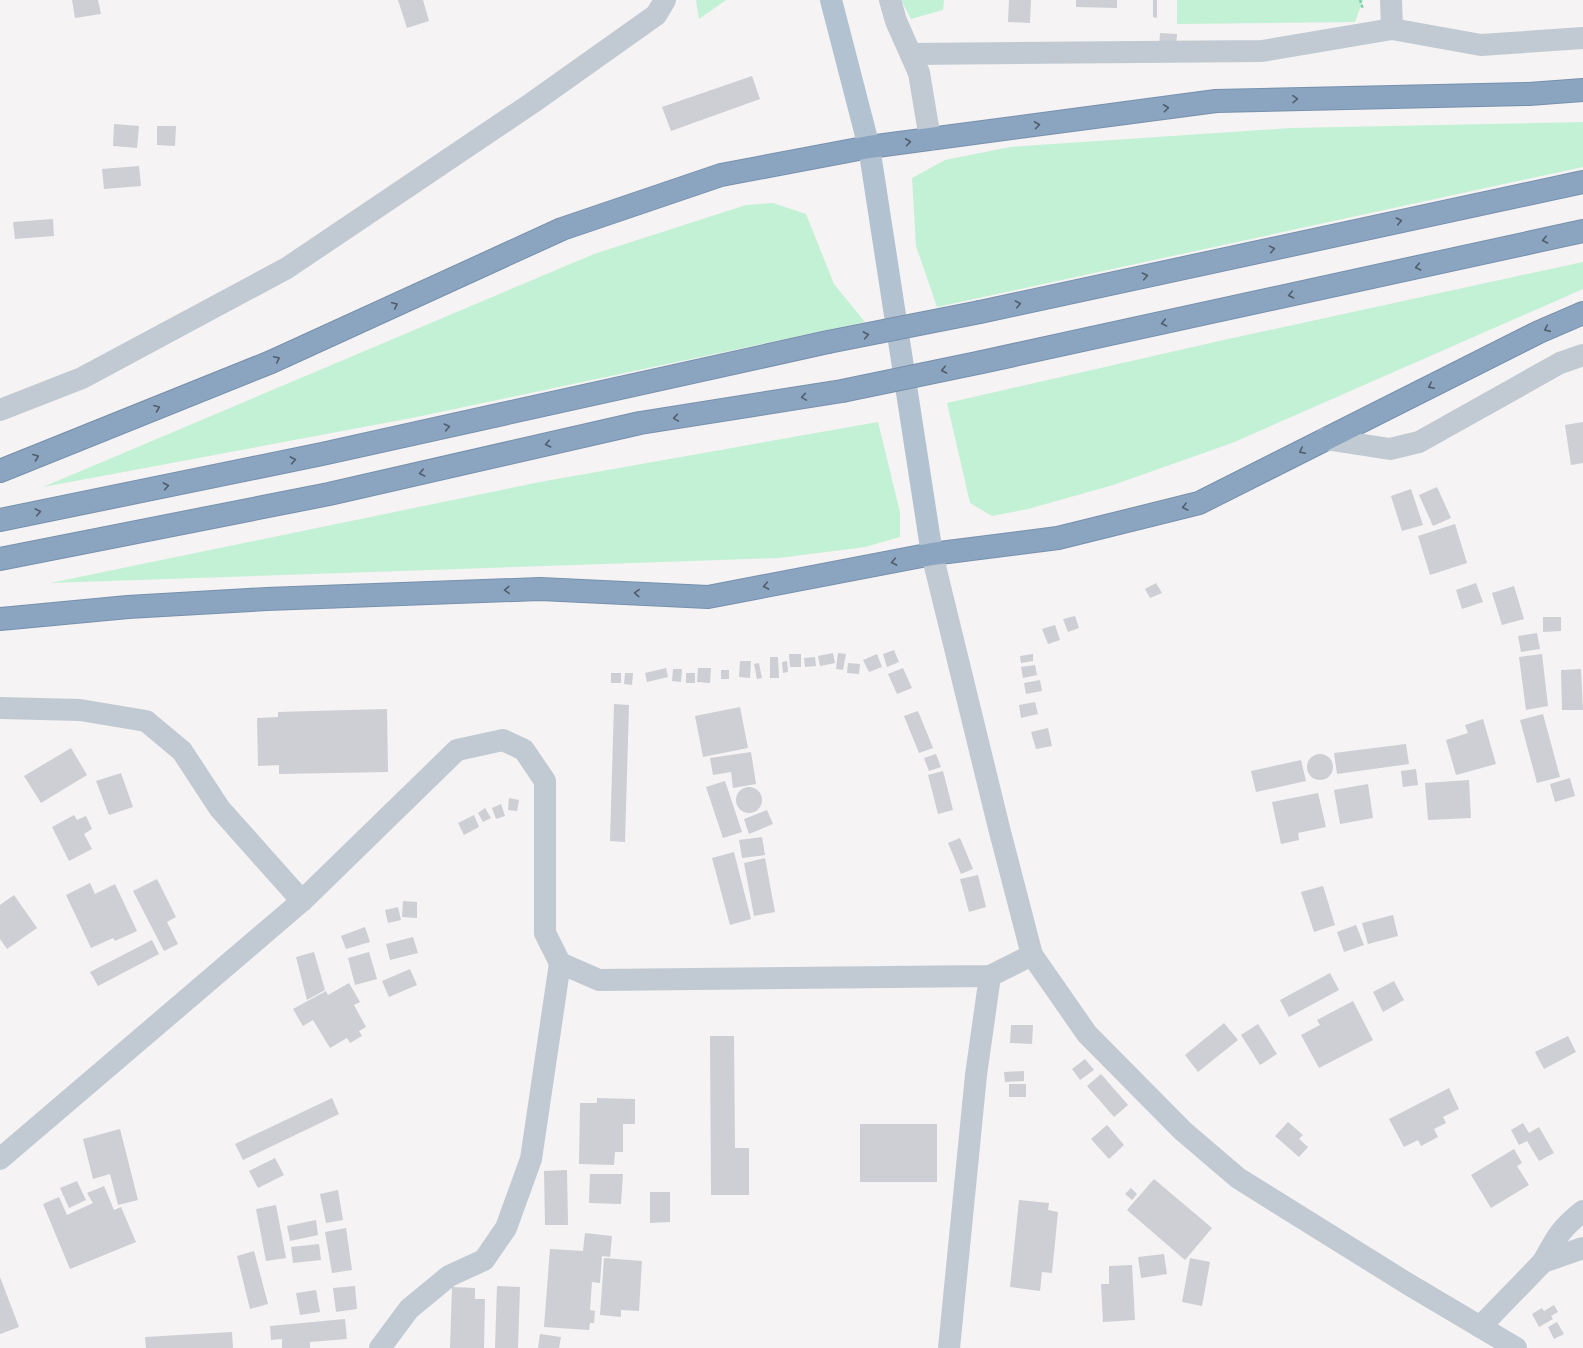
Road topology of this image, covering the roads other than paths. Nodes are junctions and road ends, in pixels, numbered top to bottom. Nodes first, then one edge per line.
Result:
1 (665, 0) edge
2 (832, 0) edge
3 (890, 0) edge
4 (1391, 0) edge
5 (1392, 28) junction
6 (1583, 38) edge
7 (911, 54) junction
8 (1583, 90) edge
9 (930, 139) junction
10 (869, 147) junction
11 (1583, 182) edge
12 (1583, 231) edge
13 (1583, 313) edge
14 (1583, 354) edge
15 (0, 410) edge
16 (1325, 439) junction
17 (0, 471) edge
18 (0, 520) edge
19 (932, 554) junction
20 (0, 559) edge
21 (0, 619) edge
22 (0, 708) edge
23 (302, 901) junction
24 (1032, 955) junction
25 (560, 963) junction
26 (990, 976) junction
27 (0, 1159) edge
28 (1583, 1211) edge
29 (1583, 1248) edge
30 (1543, 1262) junction
31 (1480, 1327) junction
32 (380, 1348) edge
33 (949, 1348) edge
34 (1516, 1348) edge

1 - 15 street
2 - 10 main road
3 - 7 street
4 - 5 street
5 - 6 street
5 - 7 street
7 - 9 street
9 -> 8 highway
10 -> 9 highway
17 -> 10 highway
10 - 19 main road
18 -> 11 highway, bridge
12 -> 20 highway, bridge
13 -> 16 highway
14 - 16 street
16 -> 19 highway
19 -> 21 highway
19 - 24 street
22 - 23 street
23 - 25 street
23 - 27 street
24 - 26 street
24 - 31 street
25 - 26 street
25 - 32 street
26 - 33 street
28 - 30 street
29 - 30 street
30 - 31 street
31 - 34 street

